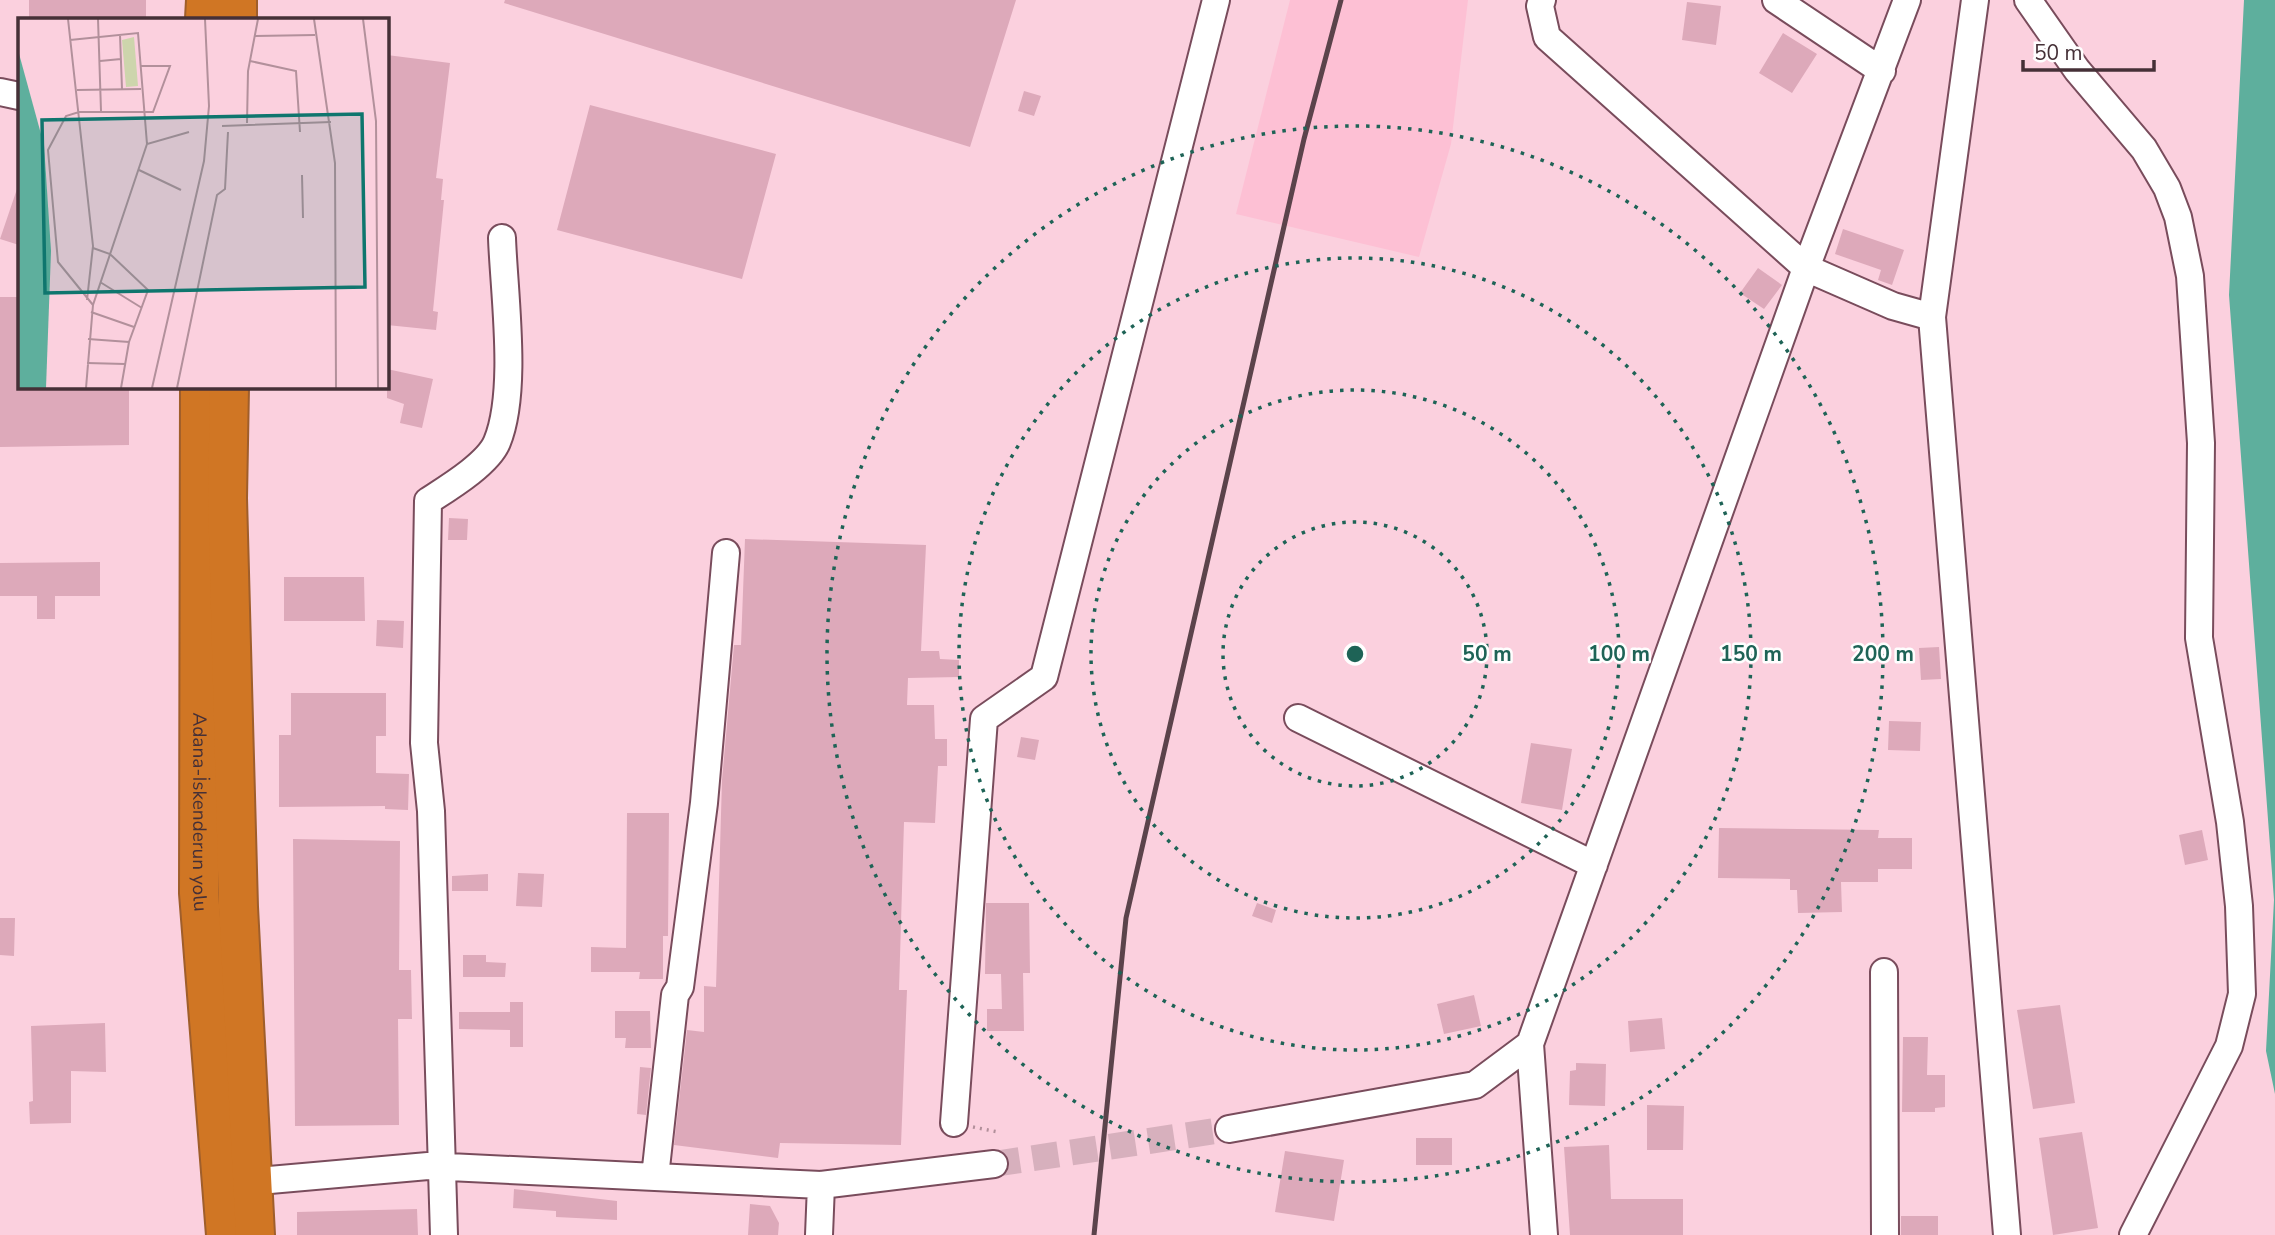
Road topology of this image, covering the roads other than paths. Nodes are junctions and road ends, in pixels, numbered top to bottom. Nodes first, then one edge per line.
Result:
1 (206, 0) edge
2 (237, 0) edge
3 (1216, 0) edge
4 (1542, 0) edge
5 (1776, 0) edge
6 (1907, 0) edge
7 (1975, 0) edge
8 (2028, 0) edge
9 (205, 18) edge
10 (237, 18) edge
11 (1882, 71) junction
12 (0, 92) edge
13 (18, 96) edge
14 (502, 238) dead end
15 (1806, 268) junction
16 (1932, 317) junction
17 (200, 388) edge
18 (229, 388) edge
19 (726, 553) dead end
20 (1298, 718) dead end
21 (1594, 865) junction
22 (1884, 971) dead end
23 (1530, 1044) junction
24 (954, 1123) dead end
25 (1229, 1129) tunnel mouth
26 (994, 1164) tunnel mouth
27 (442, 1167) junction
28 (654, 1177) junction
29 (235, 1183) junction
30 (821, 1185) junction
31 (226, 1235) edge
32 (255, 1235) edge
33 (444, 1235) edge
34 (818, 1235) edge
35 (1544, 1235) edge
36 (1885, 1235) edge
37 (2007, 1235) edge
38 (2133, 1235) edge

1 - 9 highway
2 - 10 highway
3 - 24 street
4 - 15 street
5 - 11 street
6 - 11 street
7 - 16 street
8 - 38 street
11 - 15 street
12 - 13 street
14 - 27 street
15 - 16 street
15 - 21 street
16 - 37 street
17 - 29 highway, Adana-İskenderun yolu
18 - 29 highway
19 - 28 street
20 - 21 street
21 - 23 street
22 - 36 street
23 - 25 street
23 - 35 street
26 - 30 street
27 - 28 street
27 - 29 street
27 - 33 street
28 - 30 street
29 - 31 highway, Adana-İskenderun yolu
29 - 32 highway
30 - 34 street

